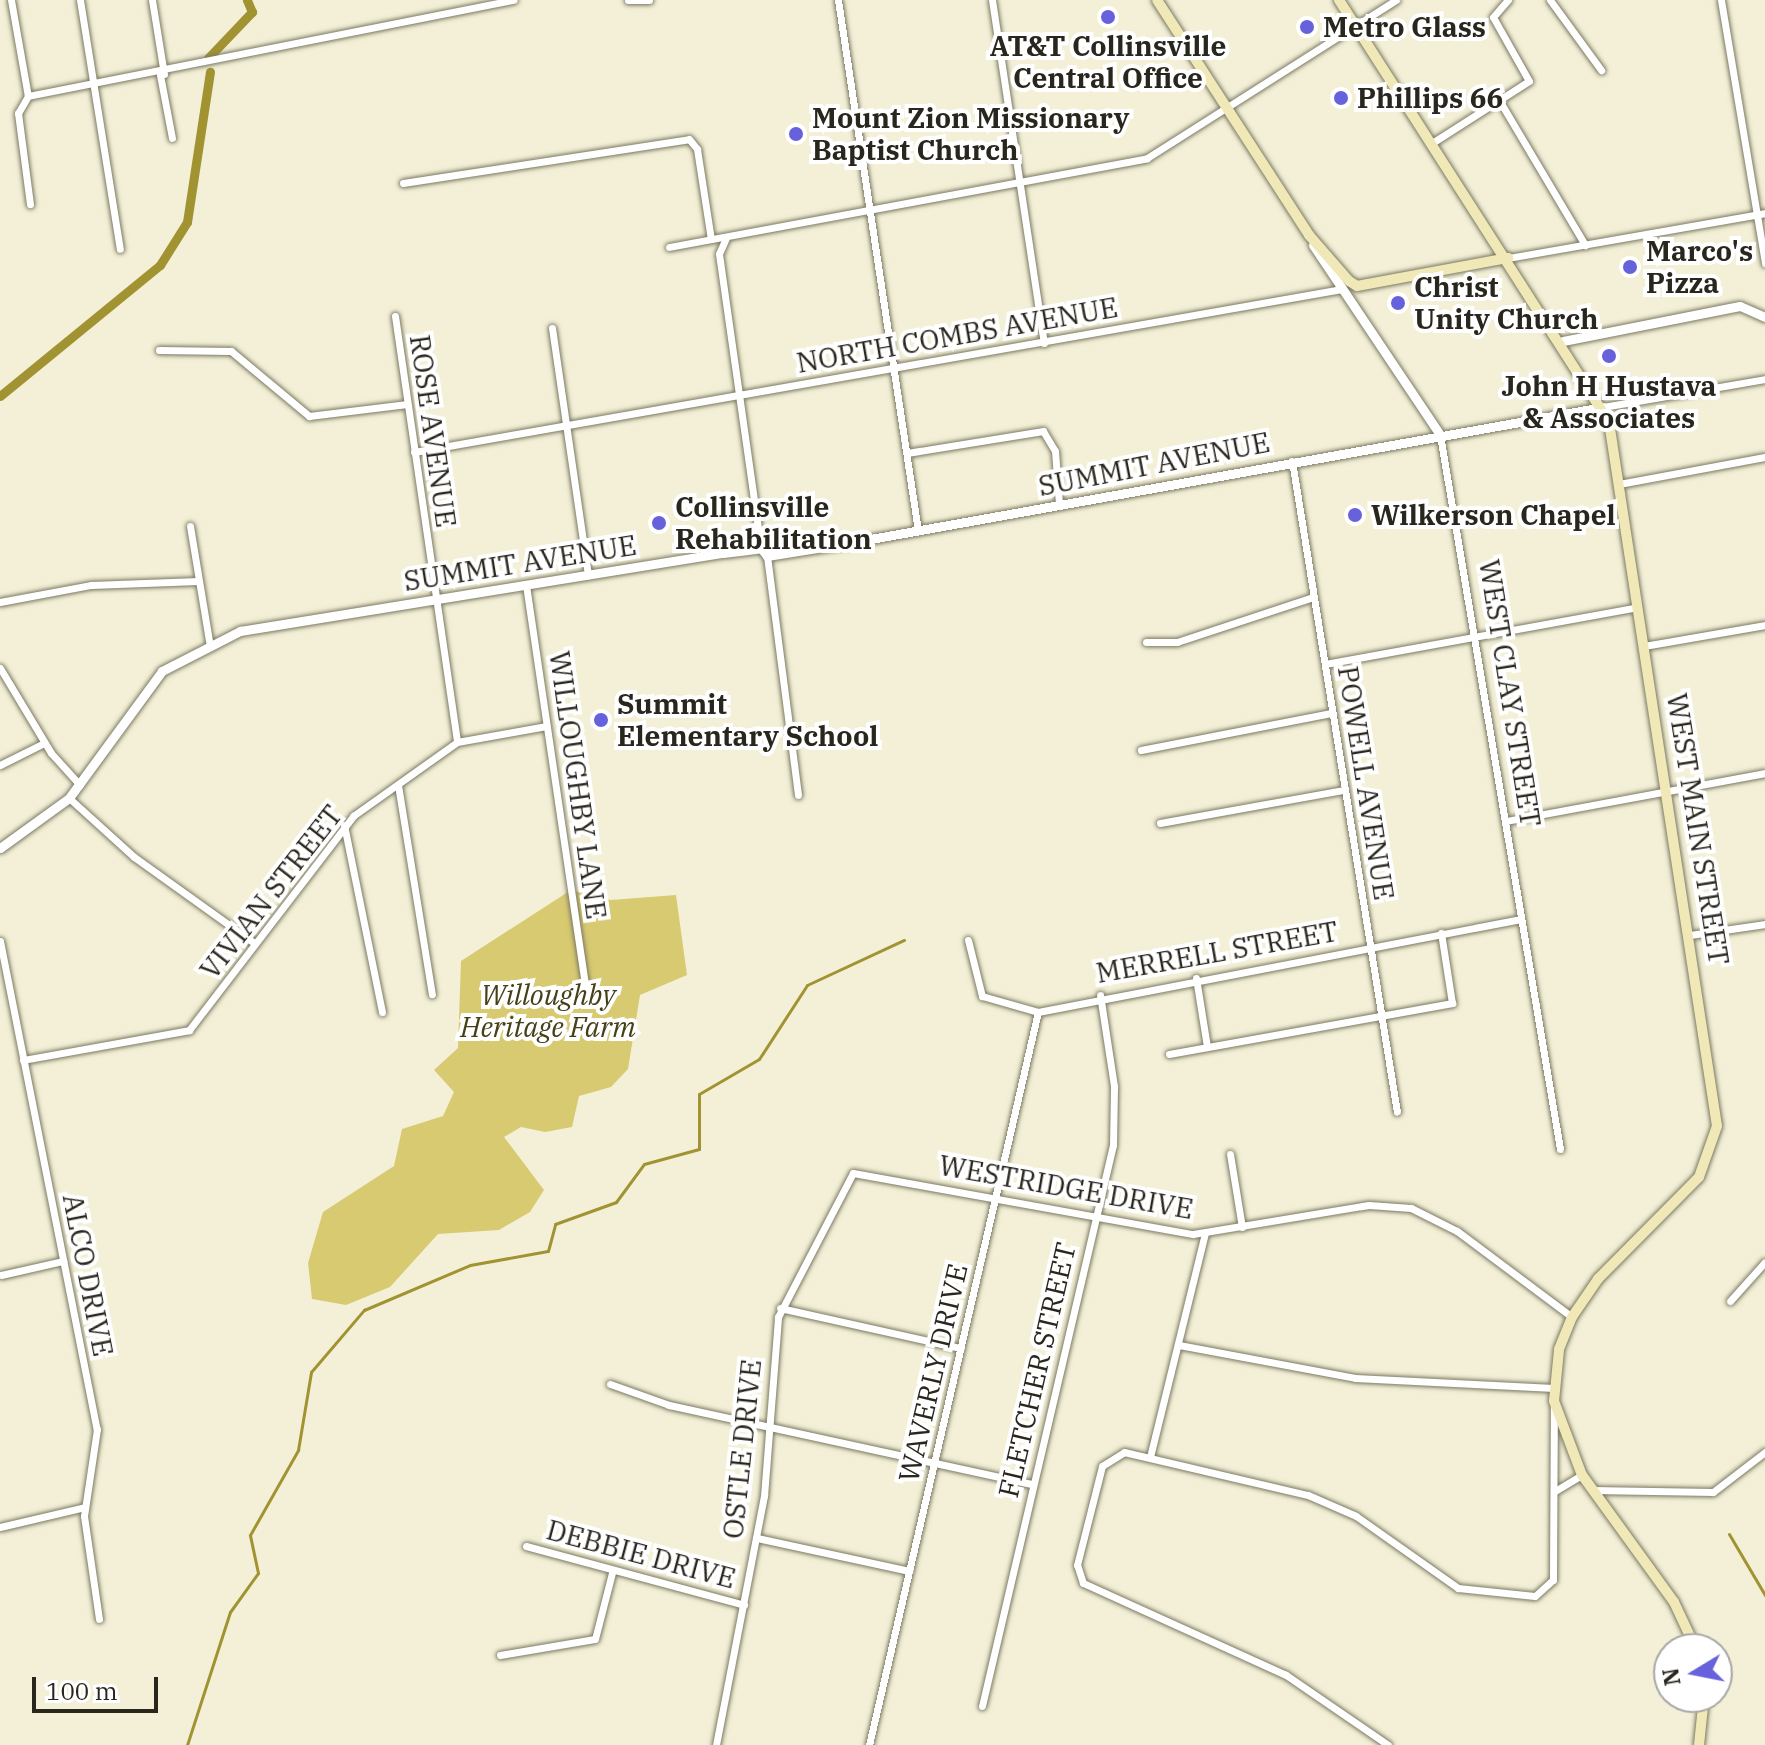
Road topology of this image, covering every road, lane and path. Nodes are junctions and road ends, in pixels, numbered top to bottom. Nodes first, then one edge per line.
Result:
1 (11, 0) edge
2 (80, 0) edge
3 (152, 0) edge
4 (514, 0) edge
5 (628, 0) edge
6 (649, 0) edge
7 (838, 0) edge
8 (992, 0) edge
9 (1157, 0) edge
10 (1339, 0) edge
11 (1396, 0) edge
12 (1508, 0) edge
13 (1550, 0) edge
14 (1721, 0) edge
15 (476, 4) edge
16 (1356, 26) junction
17 (1601, 70) dead end
18 (162, 75) junction
19 (94, 87) junction
20 (28, 96) junction
21 (1499, 100) junction
22 (1228, 110) junction
23 (172, 138) dead end
24 (1432, 143) junction
25 (403, 183) dead end
26 (1020, 184) junction
27 (30, 204) dead end
28 (868, 211) junction
29 (1761, 214) edge
30 (1309, 235) junction
31 (728, 236) junction
32 (711, 239) junction
33 (1585, 245) junction
34 (669, 247) dead end
35 (120, 249) dead end
36 (1508, 258) junction
37 (1765, 263) edge
38 (1357, 286) junction
39 (1342, 289) junction
40 (395, 316) dead end
41 (1765, 317) edge
42 (552, 328) dead end
43 (1563, 341) junction
44 (1044, 343) junction
45 (159, 350) dead end
46 (893, 371) junction
47 (1765, 379) edge
48 (741, 399) junction
49 (407, 404) junction
50 (1603, 407) junction
51 (567, 426) junction
52 (1440, 435) junction
53 (414, 452) junction
54 (907, 453) junction
55 (1765, 457) edge
56 (1292, 461) junction
57 (1619, 484) junction
58 (1059, 504) junction
59 (190, 526) dead end
60 (918, 531) junction
61 (764, 552) junction
62 (588, 575) junction
63 (198, 581) junction
64 (526, 585) junction
65 (1313, 597) junction
66 (435, 599) junction
67 (0, 602) edge
68 (1638, 607) junction
69 (1765, 625) edge
70 (1477, 637) junction
71 (209, 641) junction
72 (1146, 642) dead end
73 (1644, 646) junction
74 (1325, 664) junction
75 (0, 668) edge
76 (1332, 713) junction
77 (547, 726) junction
78 (457, 742) junction
79 (44, 743) junction
80 (1141, 750) dead end
81 (0, 765) edge
82 (1765, 773) edge
83 (80, 785) junction
84 (398, 785) junction
85 (1344, 790) junction
86 (1667, 792) junction
87 (798, 795) dead end
88 (69, 798) junction
89 (1506, 821) junction
90 (1160, 823) dead end
91 (344, 825) junction
92 (0, 848) edge
93 (1521, 919) junction
94 (1765, 924) edge
95 (1441, 933) junction
96 (1690, 935) junction
97 (968, 940) dead end
98 (0, 941) edge
99 (254, 943) junction
100 (1370, 946) junction
101 (1196, 978) junction
102 (586, 991) dead end
103 (432, 994) dead end
104 (1100, 995) junction
105 (382, 1012) dead end
106 (1038, 1012) junction
107 (1381, 1015) junction
108 (1207, 1047) junction
109 (1169, 1054) dead end
110 (23, 1060) junction
111 (1397, 1112) dead end
112 (1560, 1149) dead end
113 (1230, 1154) dead end
114 (853, 1173) joint
115 (996, 1201) junction
116 (1096, 1217) junction
117 (1242, 1227) junction
118 (1205, 1233) junction
119 (63, 1261) junction
120 (1765, 1262) edge
121 (1, 1275) edge
122 (1730, 1301) dead end
123 (780, 1308) junction
124 (1572, 1317) junction
125 (1179, 1345) junction
126 (961, 1348) junction
127 (610, 1384) dead end
128 (1554, 1388) junction
129 (1554, 1401) junction
130 (768, 1427) junction
131 (1765, 1452) edge
132 (1150, 1457) junction
133 (934, 1463) junction
134 (1582, 1475) junction
135 (1032, 1484) junction
136 (1592, 1490) junction
137 (1555, 1491) junction
138 (85, 1507) junction
139 (0, 1527) edge
140 (757, 1538) junction
141 (526, 1546) dead end
142 (909, 1571) junction
143 (612, 1573) junction
144 (744, 1605) junction
145 (99, 1619) dead end
146 (1689, 1633) edge
147 (500, 1655) dead end
148 (982, 1706) dead end
149 (1702, 1713) edge
150 (716, 1745) edge
151 (869, 1745) edge
152 (1388, 1745) edge
153 (1699, 1745) edge

1 - 20 street
2 - 19 street
3 - 18 street
4 - 15 street
5 - 6 street
7 - 28 street
8 - 26 street
9 - 22 main road, WEST CLAY STREET
10 - 16 main road, WEST MAIN STREET
11 - 16 street
12 - 21 street
13 - 17 street
14 - 29 street
15 - 18 street
16 - 22 street
16 - 24 main road, WEST MAIN STREET
18 - 19 street
18 - 23 street
19 - 20 street
19 - 35 street
20 - 27 street
21 - 24 street
21 - 33 street
22 - 26 street
22 - 30 main road, WEST CLAY STREET
24 - 36 main road, WEST MAIN STREET
25 - 32 street
26 - 28 street
26 - 44 street
28 - 31 street
28 - 46 street
29 - 33 street
29 - 37 street
30 - 38 main road, WEST CLAY STREET
30 - 39 street, WEST CLAY STREET
31 - 32 street
31 - 48 street
32 - 34 street
33 - 36 street
36 - 38 main road, NORTH COMBS AVENUE
36 - 43 main road, WEST MAIN STREET
38 - 39 street, NORTH COMBS AVENUE
39 - 44 street, NORTH COMBS AVENUE
39 - 52 street, WEST CLAY STREET
40 - 49 street, ROSE AVENUE
41 - 43 street
42 - 51 street
43 - 50 main road, WEST MAIN STREET
44 - 46 street, NORTH COMBS AVENUE
45 - 49 street
46 - 48 street, NORTH COMBS AVENUE
46 - 54 street
47 - 50 street
48 - 51 street, NORTH COMBS AVENUE
48 - 61 street
49 - 53 street, ROSE AVENUE
50 - 52 street, SUMMIT AVENUE
50 - 57 main road, WEST MAIN STREET
51 - 53 street, NORTH COMBS AVENUE
51 - 62 street
52 - 56 street, SUMMIT AVENUE
52 - 70 street, WEST CLAY STREET
53 - 66 street, ROSE AVENUE
54 - 58 street
54 - 60 street
55 - 57 street
56 - 58 street, SUMMIT AVENUE
56 - 65 street, POWELL AVENUE
57 - 68 main road, WEST MAIN STREET
58 - 60 street, SUMMIT AVENUE
59 - 63 street
60 - 61 street, SUMMIT AVENUE
61 - 62 street, SUMMIT AVENUE
61 - 87 street
62 - 64 street, SUMMIT AVENUE
63 - 67 street
63 - 71 street
64 - 66 street, SUMMIT AVENUE
64 - 77 street, WILLOUGHBY LANE
65 - 72 street
65 - 74 street, POWELL AVENUE
66 - 71 street, SUMMIT AVENUE
66 - 78 street, ROSE AVENUE
68 - 70 street
68 - 73 main road, WEST MAIN STREET
69 - 73 street
70 - 74 street
70 - 89 street, WEST CLAY STREET
71 - 83 street, SUMMIT AVENUE
73 - 86 main road, WEST MAIN STREET
74 - 76 street, POWELL AVENUE
75 - 79 street
76 - 80 street
76 - 85 street, POWELL AVENUE
77 - 78 street, VIVIAN STREET
77 - 102 street, WILLOUGHBY LANE
78 - 84 street, VIVIAN STREET
79 - 81 street
79 - 83 street
82 - 86 street
83 - 88 street, SUMMIT AVENUE
84 - 91 street, VIVIAN STREET
84 - 103 street
85 - 90 street
85 - 100 street, POWELL AVENUE
86 - 89 street
86 - 96 main road, WEST MAIN STREET
88 - 92 street, SUMMIT AVENUE
88 - 99 street
89 - 93 street, WEST CLAY STREET
91 - 99 street, VIVIAN STREET
91 - 105 street
93 - 95 street, MERRELL STREET
93 - 112 street, WEST CLAY STREET
94 - 96 street
95 - 100 street, MERRELL STREET
95 - 107 street
96 - 124 main road, WEST MAIN STREET
97 - 106 street
98 - 110 street, ALCO DRIVE
99 - 110 street, VIVIAN STREET
100 - 101 street, MERRELL STREET
100 - 107 street, POWELL AVENUE
101 - 104 street, MERRELL STREET
101 - 108 street
104 - 106 street, MERRELL STREET
104 - 116 street, FLETCHER STREET
106 - 115 street, WAVERLY DRIVE
107 - 108 street
107 - 111 street, POWELL AVENUE
108 - 109 street
110 - 119 street, ALCO DRIVE
113 - 117 street
114 - 115 street, WESTRIDGE DRIVE
114 - 123 street, OSTLE DRIVE
115 - 116 street, WESTRIDGE DRIVE
115 - 126 street, WAVERLY DRIVE
116 - 118 street, WESTRIDGE DRIVE
116 - 135 street, FLETCHER STREET
117 - 118 street, WESTRIDGE DRIVE
117 - 124 street, WESTRIDGE DRIVE
118 - 125 street
119 - 121 street
119 - 138 street, ALCO DRIVE
120 - 122 street
123 - 126 street
123 - 130 street, OSTLE DRIVE
124 - 128 main road, WEST MAIN STREET
125 - 128 street
125 - 132 street
126 - 133 street, WAVERLY DRIVE
127 - 130 street
128 - 129 main road, WEST MAIN STREET
129 - 134 main road, WEST MAIN STREET
129 - 137 street
130 - 133 street
130 - 140 street, OSTLE DRIVE
131 - 136 street
132 - 137 street
132 - 152 street
133 - 135 street
133 - 142 street, WAVERLY DRIVE
134 - 136 main road, WEST MAIN STREET
134 - 137 street
135 - 148 street, FLETCHER STREET
136 - 146 main road, WEST MAIN STREET
138 - 139 street
138 - 145 street, ALCO DRIVE
140 - 142 street
140 - 144 street, OSTLE DRIVE
141 - 143 street, DEBBIE DRIVE
142 - 151 street, WAVERLY DRIVE
143 - 144 street, DEBBIE DRIVE
143 - 147 street
144 - 150 street, OSTLE DRIVE
149 - 153 main road

